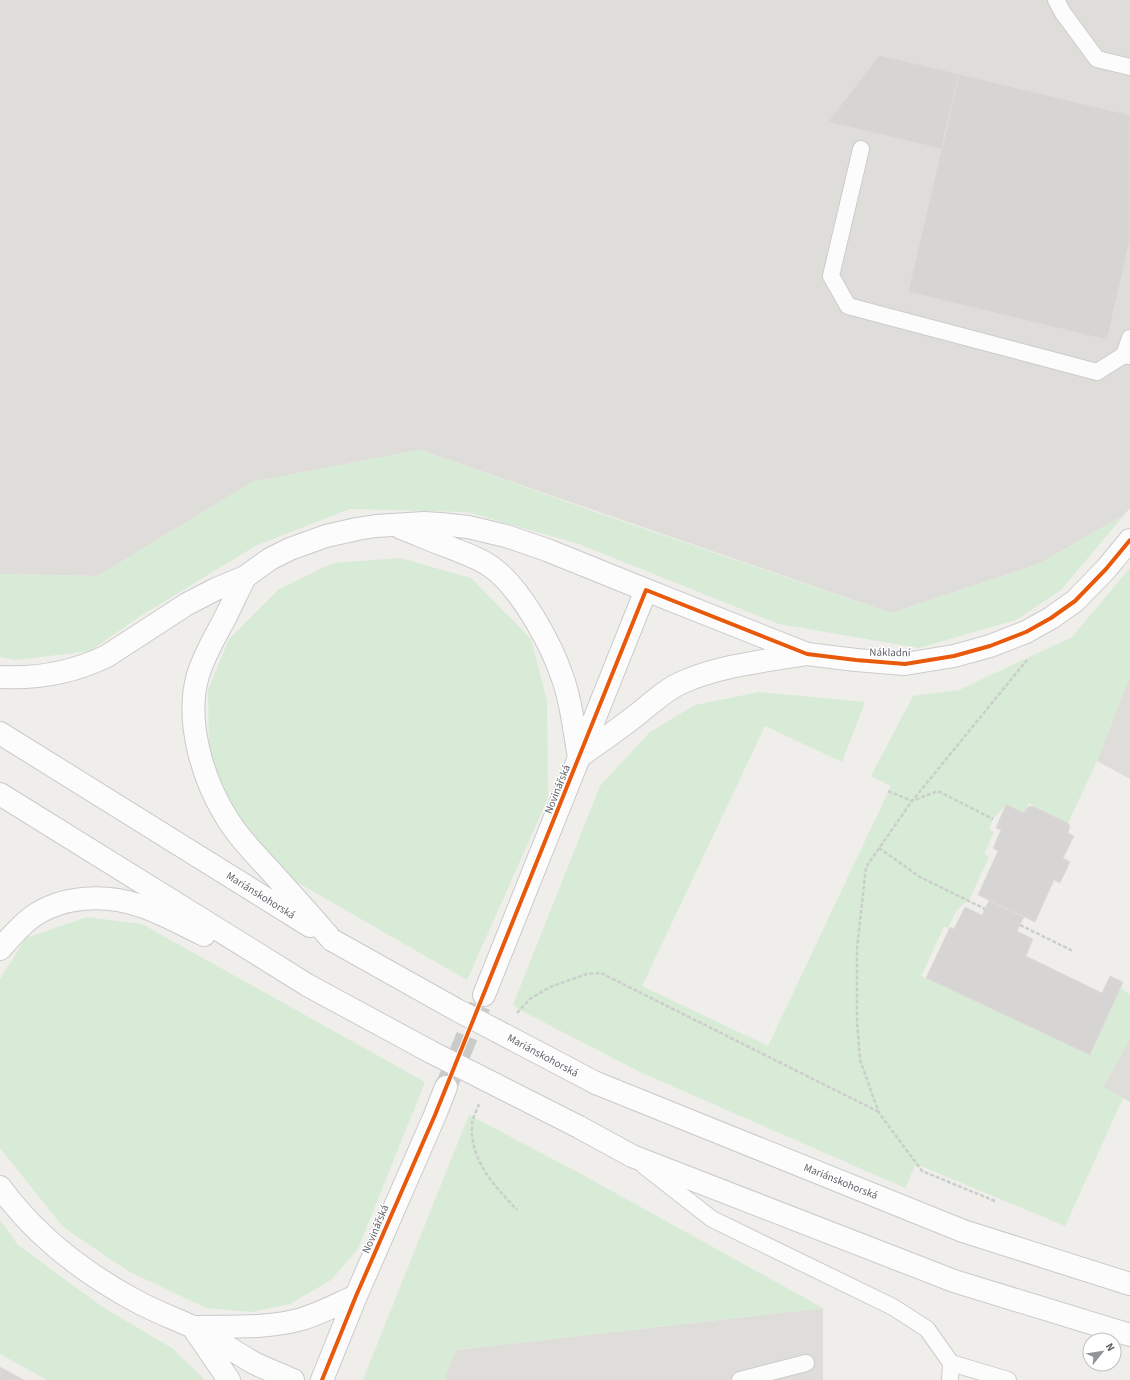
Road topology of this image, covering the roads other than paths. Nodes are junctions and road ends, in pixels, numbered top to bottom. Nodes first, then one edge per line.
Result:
1 (1056, 0) edge
2 (1130, 67) edge
3 (861, 149) dead end
4 (1130, 338) edge
5 (1127, 355) edge
6 (394, 525) junction
7 (1130, 540) edge
8 (245, 577) junction
9 (646, 590) junction
10 (807, 654) junction
11 (0, 677) edge
12 (0, 733) edge
13 (579, 757) junction
14 (0, 794) edge
15 (332, 940) junction
16 (0, 949) edge
17 (309, 986) junction
18 (484, 995) tunnel mouth
19 (446, 1087) tunnel mouth
20 (632, 1156) junction
21 (0, 1187) edge
22 (1130, 1284) edge
23 (356, 1296) junction
24 (192, 1326) junction
25 (1130, 1335) edge
26 (806, 1363) dead end
27 (952, 1363) junction
28 (230, 1380) edge
29 (293, 1380) edge
30 (322, 1380) edge
31 (740, 1380) edge
32 (950, 1380) edge
33 (1008, 1380) edge

1 - 2 lane
3 - 5 lane
4 - 5 lane
6 - 8 main road, Nákladní
6 - 9 main road, Nákladní
6 - 13 main road
7 - 10 main road, Nákladní
8 - 11 main road
8 - 15 main road
9 - 10 main road, Nákladní
9 - 13 main road, Novinářská
10 - 13 main road
12 - 15 main road, Mariánskohorská
13 - 18 main road, Novinářská
14 - 17 main road
15 - 22 main road, Mariánskohorská, bridge
16 - 17 main road
17 - 20 main road, bridge
19 - 23 main road, Novinářská
20 - 25 main road
20 - 27 lane
21 - 24 main road
23 - 24 main road
23 - 30 main road, Novinářská
24 - 28 main road
24 - 29 main road
26 - 31 lane
27 - 32 lane
27 - 33 lane

